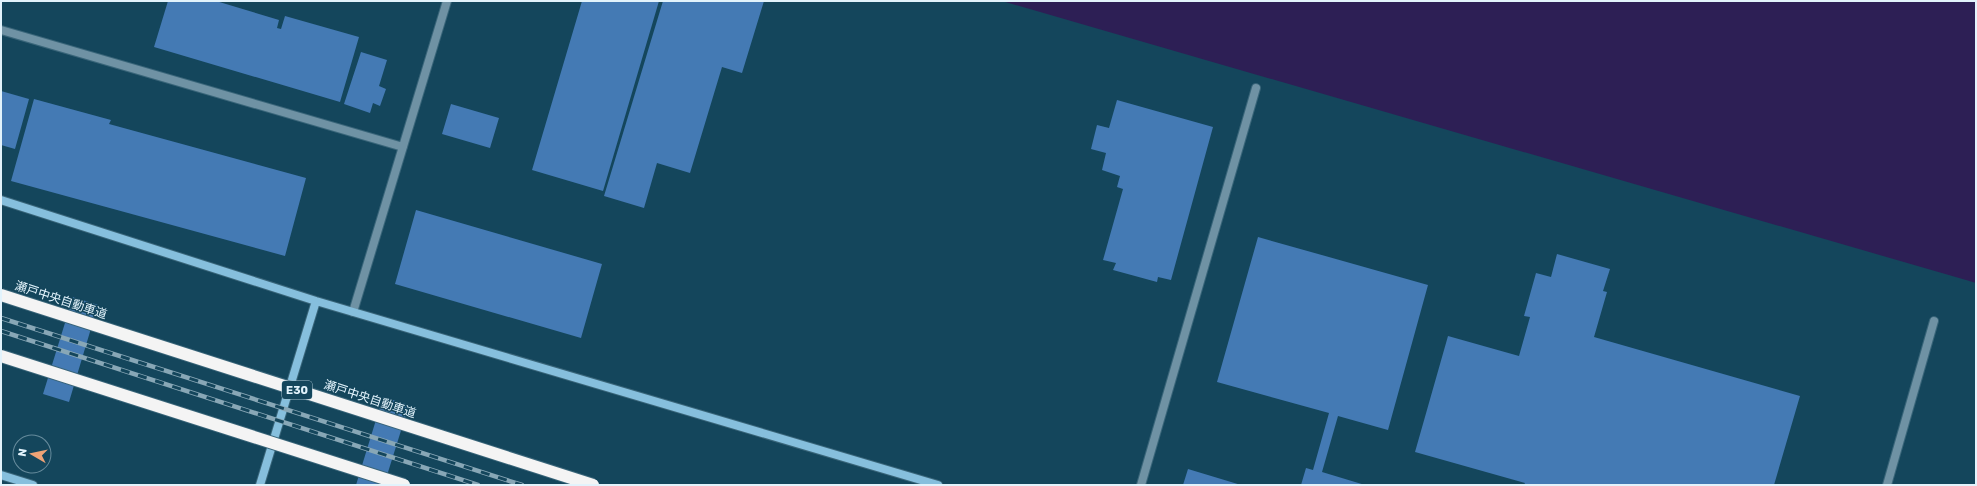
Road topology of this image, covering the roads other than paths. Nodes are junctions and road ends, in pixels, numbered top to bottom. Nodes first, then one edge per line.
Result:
1 (447, 1) edge
2 (1, 30) edge
3 (1256, 88) dead end
4 (403, 147) junction
5 (1, 200) edge
6 (1, 295) edge
7 (316, 301) junction
8 (353, 312) junction
9 (1934, 321) dead end
10 (1, 356) edge
11 (1, 474) edge
12 (34, 485) edge
13 (260, 485) edge
14 (404, 485) edge
15 (593, 485) edge
16 (938, 485) edge
17 (1141, 485) edge
18 (1887, 485) edge

1 - 4 lane
2 - 4 lane
3 - 17 lane
4 - 8 lane
5 - 7 street
6 - 15 highway, 瀬戸中央自動車道 / E30, bridge
7 - 8 street
7 - 13 street
8 - 16 street
9 - 18 lane
10 - 14 highway, bridge
11 - 12 street

